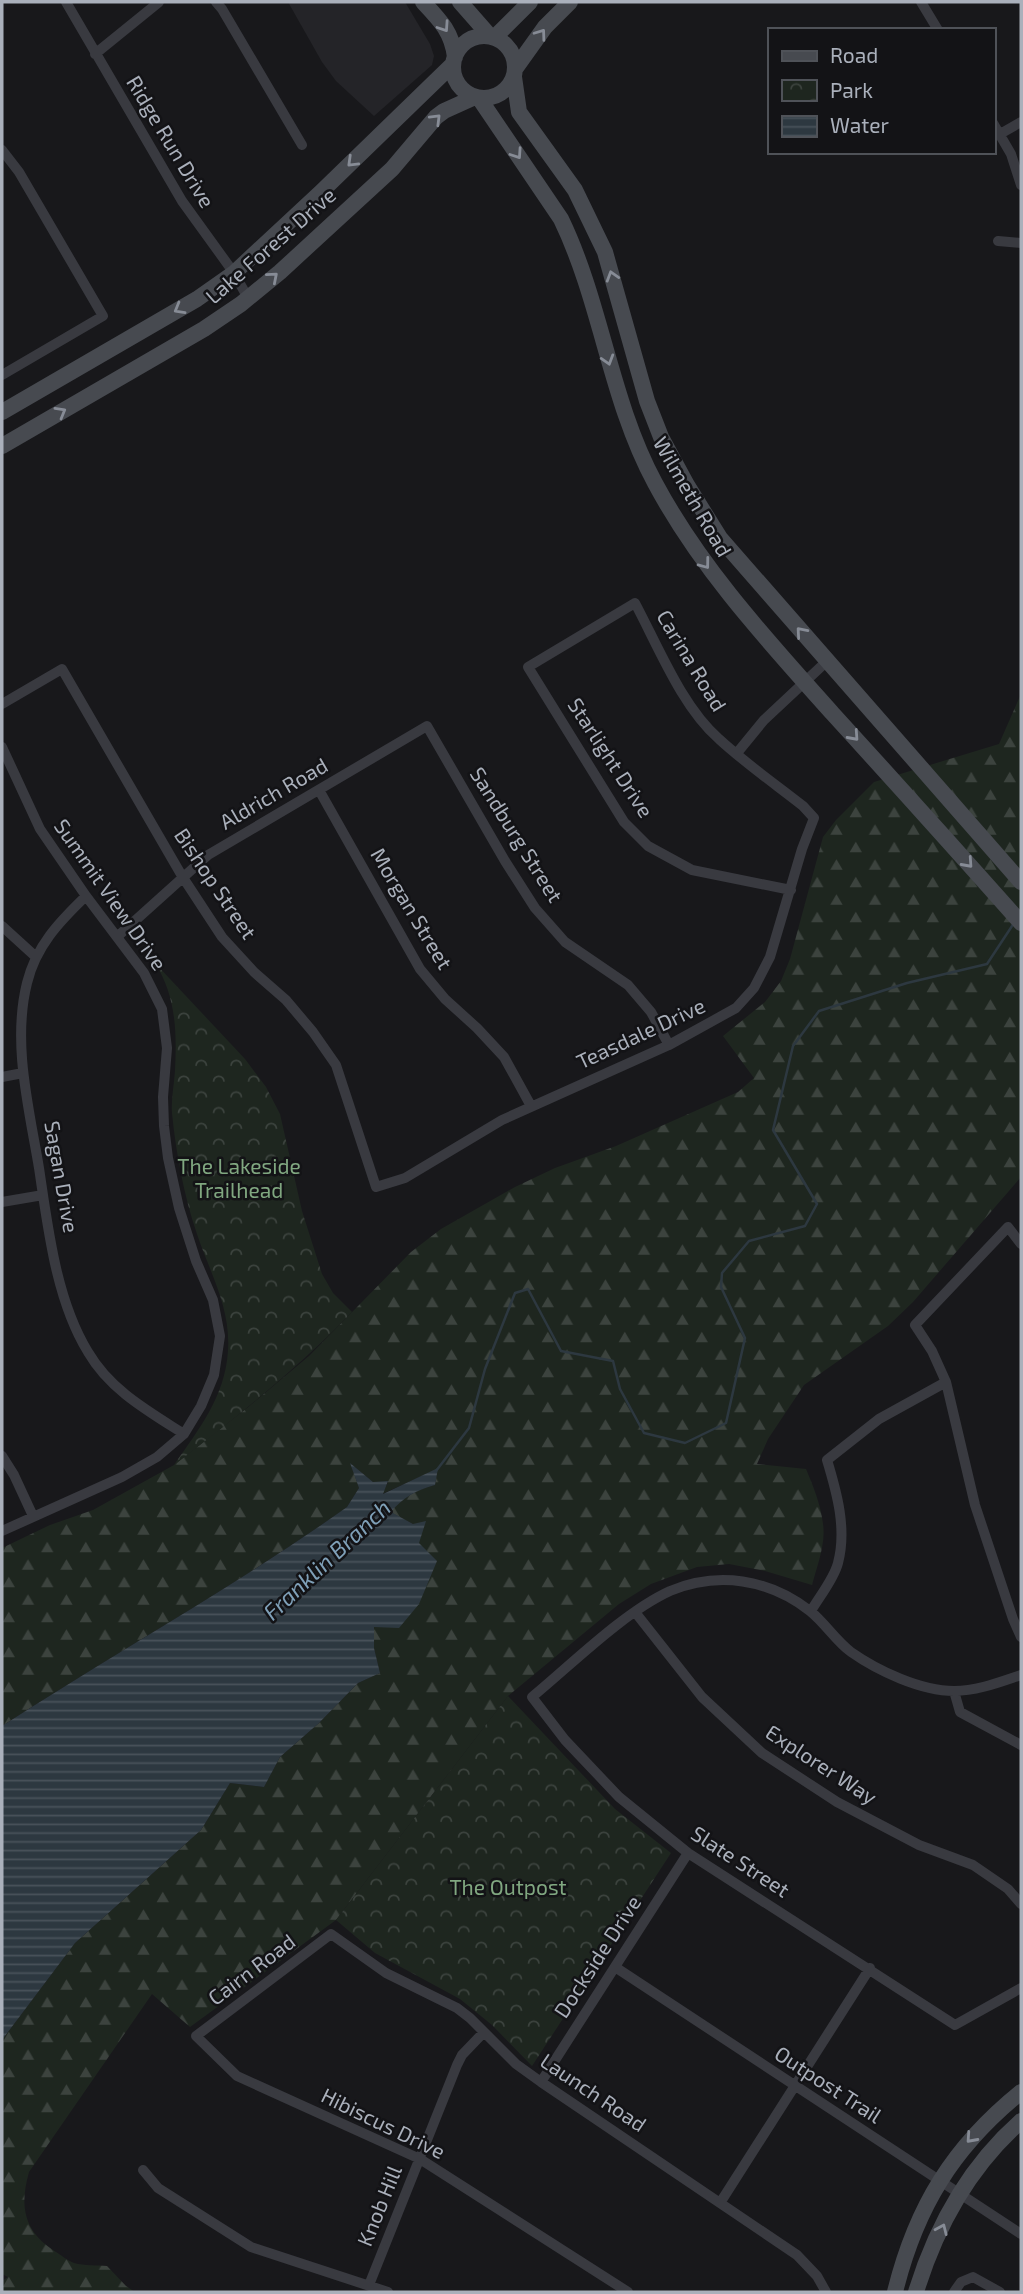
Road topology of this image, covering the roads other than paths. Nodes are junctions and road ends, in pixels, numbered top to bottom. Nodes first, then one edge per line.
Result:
1 (66, 2) edge
2 (159, 2) edge
3 (216, 2) edge
4 (423, 2) edge
5 (460, 2) edge
6 (530, 2) edge
7 (570, 2) edge
8 (921, 2) edge
9 (937, 28) edge
10 (492, 36) junction
11 (95, 54) junction
12 (454, 60) junction
13 (514, 73) junction
14 (477, 97) junction
15 (1021, 122) edge
16 (995, 126) edge
17 (1000, 134) junction
18 (302, 145) dead end
19 (2, 150) edge
20 (1021, 185) edge
21 (998, 241) dead end
22 (1021, 243) edge
23 (234, 273) junction
24 (248, 298) junction
25 (2, 375) edge
26 (2, 412) edge
27 (2, 446) edge
28 (826, 662) junction
29 (528, 667) joint
30 (805, 682) junction
31 (2, 704) edge
32 (427, 726) joint
33 (2, 747) edge
34 (737, 753) junction
35 (318, 790) junction
36 (814, 818) joint
37 (182, 876) junction
38 (1021, 882) edge
39 (791, 890) junction
40 (86, 896) junction
41 (1021, 923) edge
42 (2, 926) edge
43 (118, 936) junction
44 (36, 957) junction
45 (668, 1045) junction
46 (23, 1073) junction
47 (2, 1077) edge
48 (531, 1106) junction
49 (376, 1187) joint
50 (43, 1195) junction
51 (2, 1202) edge
52 (1021, 1244) edge
53 (946, 1382) junction
54 (184, 1434) junction
55 (2, 1456) edge
56 (33, 1516) junction
57 (2, 1531) edge
58 (811, 1611) junction
59 (635, 1612) junction
60 (1021, 1637) edge
61 (1021, 1675) edge
62 (954, 1691) junction
63 (1021, 1745) edge
64 (688, 1853) junction
65 (1021, 1904) edge
66 (331, 1934) joint
67 (615, 1967) junction
68 (870, 1968) junction
69 (1021, 1988) edge
70 (484, 2032) junction
71 (195, 2036) joint
72 (541, 2082) junction
73 (794, 2086) junction
74 (1021, 2092) edge
75 (1021, 2121) edge
76 (420, 2159) junction
77 (143, 2170) dead end
78 (940, 2180) junction
79 (959, 2193) junction
80 (720, 2203) junction
81 (1021, 2234) edge
82 (369, 2285) junction
83 (388, 2292) edge
84 (628, 2292) edge
85 (826, 2292) edge
86 (895, 2292) edge
87 (916, 2292) edge
88 (954, 2292) edge
89 (1000, 2292) edge

1 - 11 street, Ridge Run Drive
2 - 11 street
3 - 18 street
4 -> 12 street
5 - 10 street
6 - 10 street
13 -> 7 street
8 - 9 street
10 - 12 street
10 - 13 street
11 - 23 street, Ridge Run Drive
12 - 14 street
12 -> 23 street, Lake Forest Drive
13 - 14 street
28 -> 13 street, Wilmeth Road
24 -> 14 street, Lake Forest Drive
14 -> 30 street, Wilmeth Road
15 - 17 street
16 - 17 street
17 - 20 street
19 - 25 street
21 - 22 street
23 - 24 street, Ridge Run Drive
23 -> 26 street, Lake Forest Drive
27 -> 24 street, Lake Forest Drive
28 - 30 street
28 - 38 street, Wilmeth Road
29 - 34 street, Carina Road
29 - 39 street, Starlight Drive
30 - 34 street
30 -> 41 street, Wilmeth Road
31 - 37 street, Bishop Street
32 - 35 street, Aldrich Road
32 - 45 street, Sandburg Street
33 - 40 street, Summit View Drive
34 - 36 street, Carina Road
35 - 37 street, Aldrich Road
35 - 48 street, Morgan Street
36 - 39 street, Teasdale Drive
37 - 43 street, Aldrich Road
37 - 49 street, Bishop Street
39 - 45 street, Teasdale Drive
40 - 43 street, Summit View Drive
40 - 44 street, Sagan Drive
42 - 44 street
43 - 54 street, Summit View Drive
44 - 46 street, Sagan Drive
45 - 48 street, Teasdale Drive
46 - 47 street
46 - 50 street, Sagan Drive
48 - 49 street, Teasdale Drive
50 - 51 street
50 - 54 street, Sagan Drive
52 - 53 street
53 - 58 street
53 - 60 street
54 - 56 street, Summit View Drive
55 - 56 street
56 - 57 street, Summit View Drive
58 - 59 street
58 - 62 street
59 - 64 street, Slate Street
59 - 65 street, Explorer Way
61 - 62 street
62 - 63 street
64 - 67 street, Dockside Drive
64 - 68 street, Slate Street
66 - 70 street, Launch Road
66 - 71 street, Cairn Road
67 - 72 street, Dockside Drive
67 - 73 street, Outpost Trail
68 - 69 street, Slate Street
68 - 73 street
70 - 72 street, Launch Road
70 - 76 street, Knob Hill
71 - 76 street, Hibiscus Drive
72 - 80 street, Launch Road
73 - 78 street, Outpost Trail
73 - 80 street
74 -> 78 street
75 - 79 street
76 - 82 street, Knob Hill
76 - 84 street, Hibiscus Drive
77 - 82 street
78 - 79 street, Outpost Trail
78 - 86 street
79 - 81 street, Outpost Trail
87 -> 79 street
80 - 85 street, Launch Road
82 - 83 street
88 - 89 street

